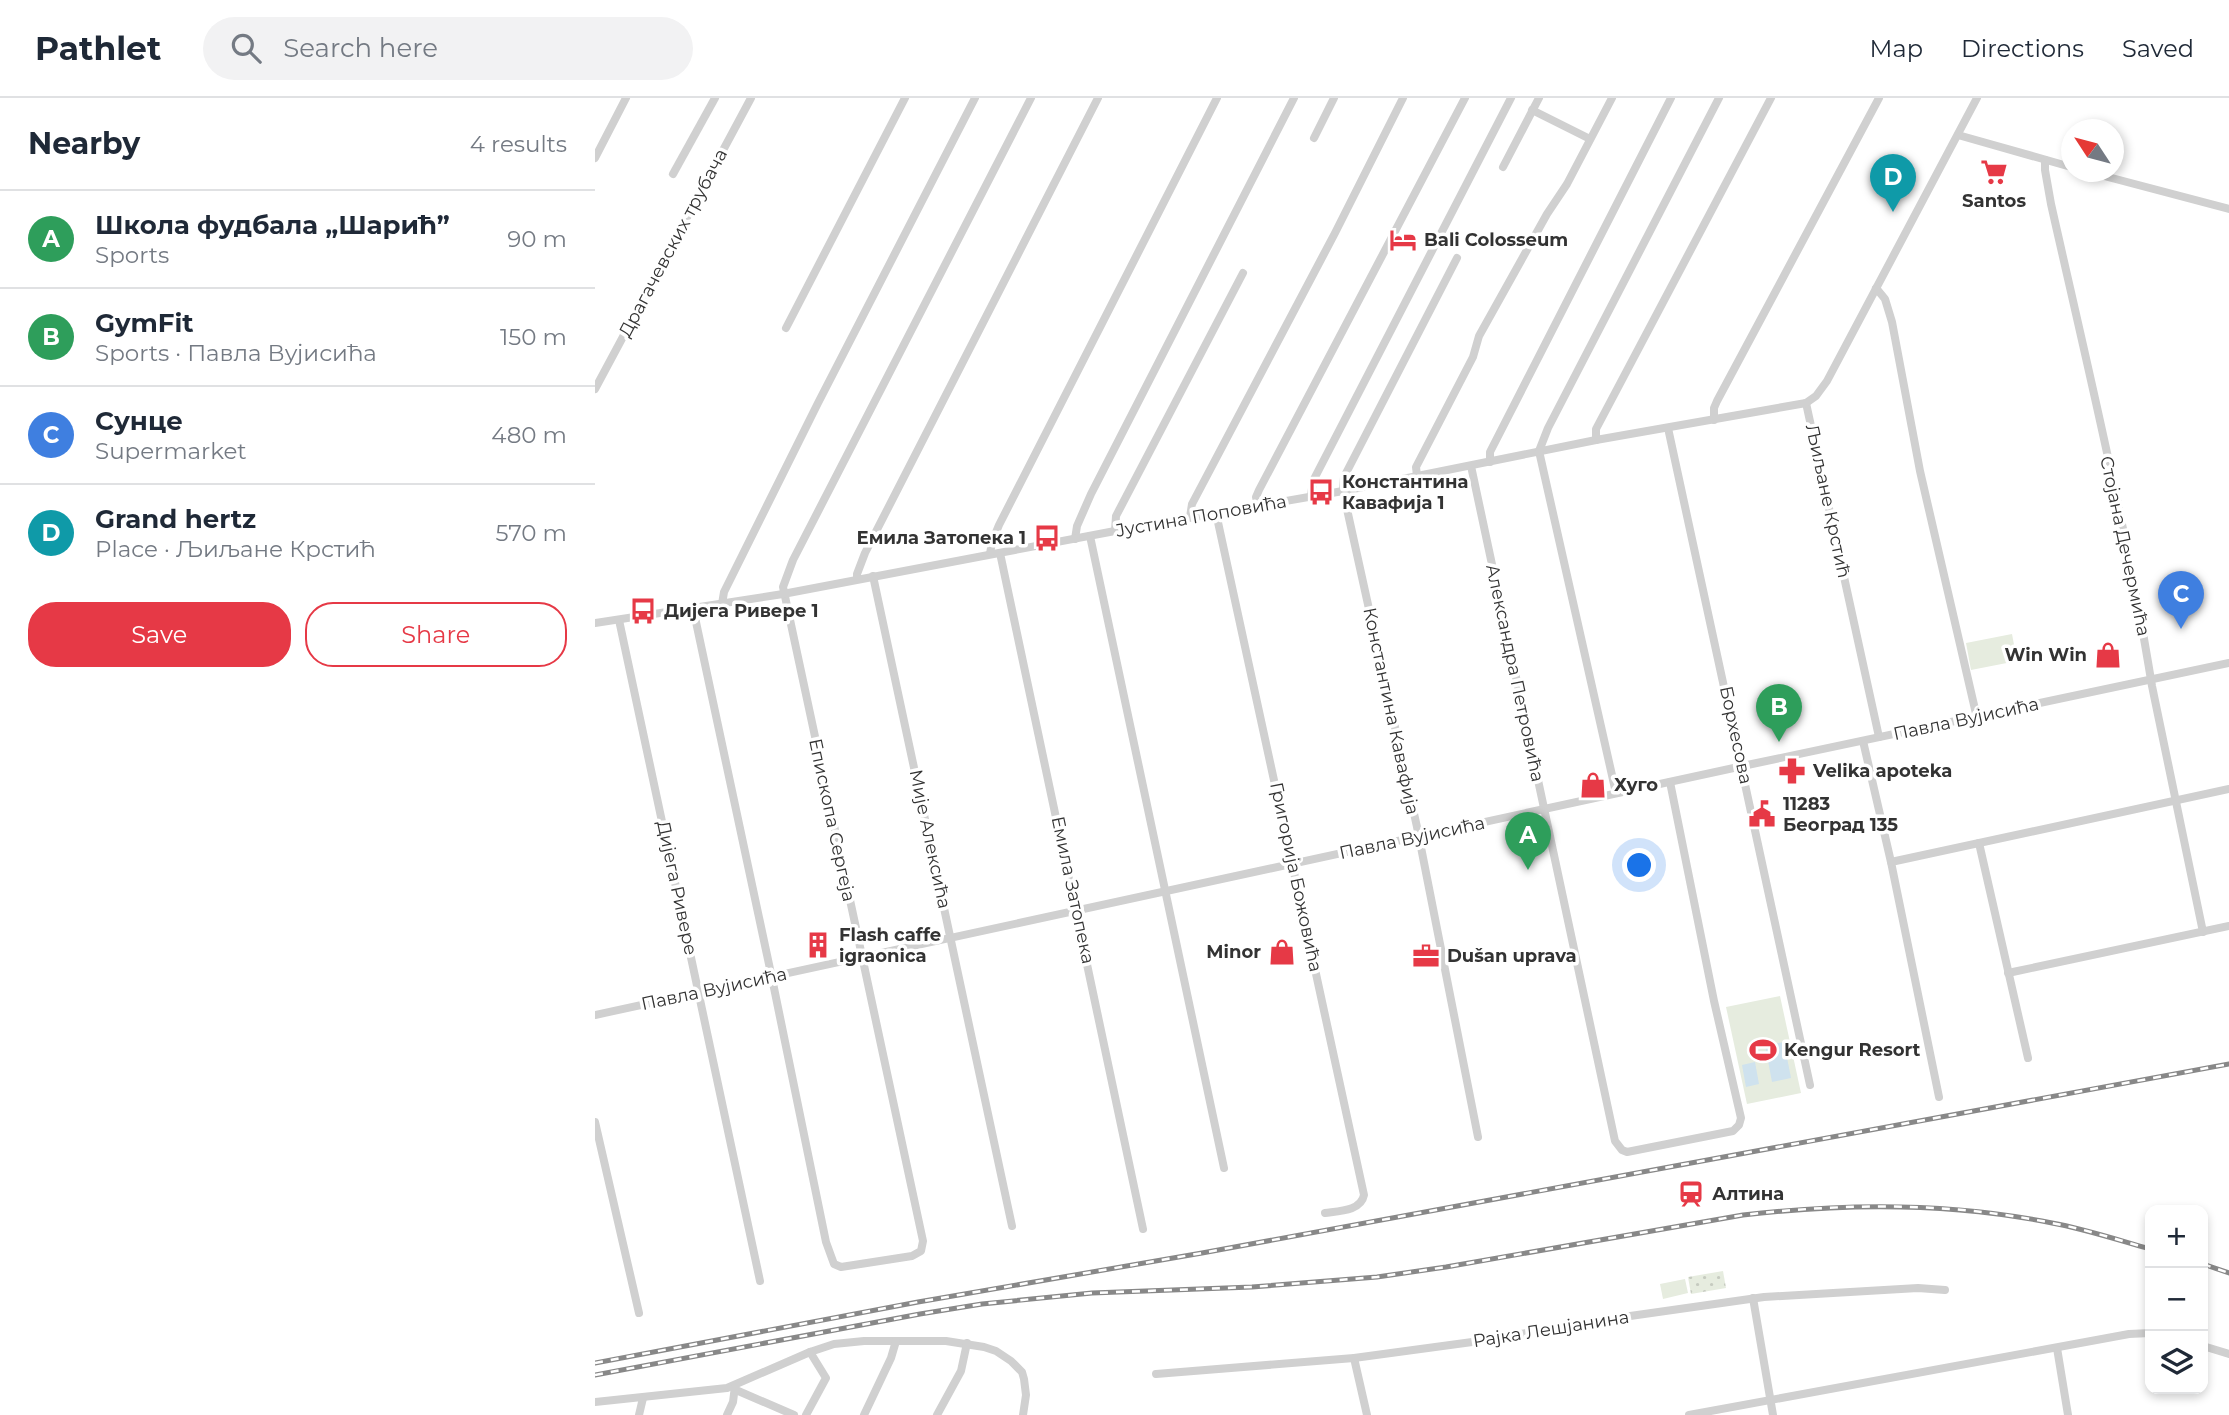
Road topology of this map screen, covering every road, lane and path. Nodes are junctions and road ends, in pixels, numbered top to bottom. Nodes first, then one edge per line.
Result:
1 (627, 98) edge
2 (715, 98) edge
3 (751, 98) edge
4 (905, 98) edge
5 (975, 98) edge
6 (1031, 98) edge
7 (1098, 98) edge
8 (1217, 98) edge
9 (1294, 98) edge
10 (1334, 98) edge
11 (1403, 98) edge
12 (1465, 98) edge
13 (1511, 98) edge
14 (1539, 98) edge
15 (1612, 98) edge
16 (1671, 98) edge
17 (1719, 98) edge
18 (1771, 98) edge
19 (1879, 98) edge
20 (1977, 98) edge
21 (1532, 110) junction
22 (1958, 135) junction
23 (1314, 138) dead end
24 (1590, 139) junction
25 (595, 158) edge
26 (2045, 160) junction
27 (2061, 164) edge
28 (1503, 167) dead end
29 (673, 174) dead end
30 (2124, 181) edge
31 (2229, 209) edge
32 (1457, 258) dead end
33 (1243, 273) dead end
34 (1876, 288) junction
35 (786, 328) dead end
36 (595, 389) edge
37 (1807, 403) junction
38 (1714, 420) junction
39 (1668, 428) junction
40 (1596, 440) junction
41 (1539, 451) junction
42 (1490, 462) junction
43 (1471, 466) junction
44 (1417, 476) junction
45 (1343, 491) junction
46 (1311, 496) junction
47 (1258, 505) junction
48 (1216, 513) junction
49 (1189, 517) junction
50 (1115, 531) junction
51 (1090, 536) junction
52 (1075, 539) junction
53 (995, 553) junction
54 (873, 576) junction
55 (857, 578) junction
56 (783, 594) junction
57 (722, 604) junction
58 (693, 608) junction
59 (619, 620) junction
60 (595, 622) edge
61 (2229, 663) edge
62 (2150, 679) junction
63 (1977, 718) junction
64 (1879, 737) junction
65 (1863, 741) junction
66 (1743, 766) junction
67 (1670, 782) junction
68 (2229, 789) edge
69 (1616, 793) junction
70 (2175, 799) junction
71 (1545, 809) junction
72 (1419, 836) junction
73 (1979, 843) junction
74 (1891, 862) junction
75 (1293, 863) junction
76 (1167, 891) junction
77 (1077, 910) junction
78 (2229, 926) edge
79 (2203, 932) junction
80 (952, 938) junction
81 (861, 957) junction
82 (2008, 973) junction
83 (772, 977) junction
84 (700, 993) junction
85 (595, 1015) edge
86 (2028, 1058) dead end
87 (1809, 1085) dead end
88 (1939, 1097) dead end
89 (595, 1122) edge
90 (1478, 1137) dead end
91 (1224, 1168) dead end
92 (1325, 1213) dead end
93 (1012, 1226) dead end
94 (1143, 1228) dead end
95 (760, 1281) dead end
96 (1945, 1290) dead end
97 (1752, 1298) junction
98 (639, 1313) dead end
99 (2145, 1334) edge
100 (896, 1341) junction
101 (967, 1343) junction
102 (2208, 1348) edge
103 (2057, 1349) junction
104 (810, 1352) junction
105 (2229, 1354) edge
106 (1354, 1358) junction
107 (1156, 1374) dead end
108 (735, 1388) junction
109 (643, 1398) junction
110 (1770, 1400) junction
111 (595, 1402) edge
112 (639, 1415) edge
113 (727, 1415) edge
114 (795, 1415) edge
115 (806, 1415) edge
116 (863, 1415) edge
117 (937, 1415) edge
118 (1023, 1415) edge
119 (1367, 1415) edge
120 (1689, 1415) edge
121 (1773, 1415) edge
122 (2068, 1415) edge

1 - 25 street
2 - 29 street
3 - 36 street, Драгачевских трубача
4 - 35 street
5 - 57 street
6 - 56 street
7 - 55 street
8 - 53 street
9 - 52 street
10 - 23 street
11 - 49 street
12 - 47 street
13 - 46 street
14 - 21 street
15 - 24 street
16 - 42 street
17 - 41 street
18 - 40 street
19 - 38 street
20 - 22 street, Љиљане Крстић
21 - 24 street
21 - 28 street
22 - 26 street
22 - 34 street, Љиљане Крстић
24 - 44 street
26 - 27 street
26 - 62 street, Стојана Дечермића
30 - 31 street
32 - 45 street
33 - 50 street
34 - 37 street, Љиљане Крстић
34 - 63 street
37 - 38 street, Јустина Поповића
37 - 64 street, Љиљане Крстић
38 - 39 street, Јустина Поповића
39 - 40 street, Јустина Поповића
39 - 66 street, Борхесова
40 - 41 street, Јустина Поповића
41 - 42 street, Јустина Поповића
41 - 69 street
42 - 43 street, Јустина Поповића
43 - 44 street, Јустина Поповића
43 - 71 street, Александра Петровића
44 - 45 street, Јустина Поповића
45 - 46 street, Јустина Поповића
45 - 72 street, Константина Кавафија
46 - 47 street, Јустина Поповића
47 - 48 street, Јустина Поповића
48 - 49 street, Јустина Поповића
48 - 75 street, Григорија Божовића
49 - 50 street, Јустина Поповића
50 - 51 street, Јустина Поповића
51 - 52 street, Јустина Поповића
51 - 76 street
52 - 53 street, Јустина Поповића
53 - 54 street, Јустина Поповића
53 - 77 street, Емила Затопека
54 - 55 street, Јустина Поповића
54 - 80 street, Мије Алексића
55 - 56 street, Јустина Поповића
56 - 57 street, Јустина Поповића
56 - 81 street, Епископа Сергеја
57 - 58 street, Јустина Поповића
58 - 59 street, Јустина Поповића
58 - 83 street
59 - 60 street, Јустина Поповића
59 - 84 street, Дијега Ривере
61 - 62 street, Павла Вујисића
62 - 63 street, Павла Вујисића
62 - 70 street, Стојана Дечермића
63 - 64 street, Павла Вујисића
64 - 65 street, Павла Вујисића
65 - 66 street, Павла Вујисића
65 - 74 street
66 - 67 street, Павла Вујисића
66 - 87 street, Борхесова
67 - 69 street, Павла Вујисића
67 - 71 street, Александра Петровића
68 - 70 street
69 - 71 street, Павла Вујисића
70 - 73 street
70 - 79 street, Стојана Дечермића
71 - 72 street, Павла Вујисића
72 - 75 street, Павла Вујисића
72 - 90 street, Константина Кавафија
73 - 74 street
73 - 82 street
74 - 88 street
75 - 76 street, Павла Вујисића
75 - 92 street, Григорија Божовића
76 - 77 street, Павла Вујисића
76 - 91 street
77 - 80 street, Павла Вујисића
77 - 94 street, Емила Затопека
78 - 79 street
79 - 82 street
80 - 81 street, Павла Вујисића
80 - 93 street, Мије Алексића
81 - 83 street, Павла Вујисића
81 - 83 street, Епископа Сергеја
82 - 86 street
83 - 84 street, Павла Вујисића
84 - 85 street, Павла Вујисића
84 - 95 street, Дијега Ривере
89 - 98 street
96 - 97 street, Рајка Лешјанина
97 - 106 street, Рајка Лешјанина
97 - 110 street
99 - 103 street
100 - 101 street
100 - 104 street
100 - 116 street
101 - 117 street
101 - 118 street
102 - 105 street
103 - 110 street
103 - 122 street
104 - 108 street
104 - 115 street
106 - 107 street, Рајка Лешјанина
106 - 119 street
108 - 109 street
108 - 113 street
108 - 114 street
109 - 111 street
109 - 112 street
110 - 120 street
110 - 121 street

